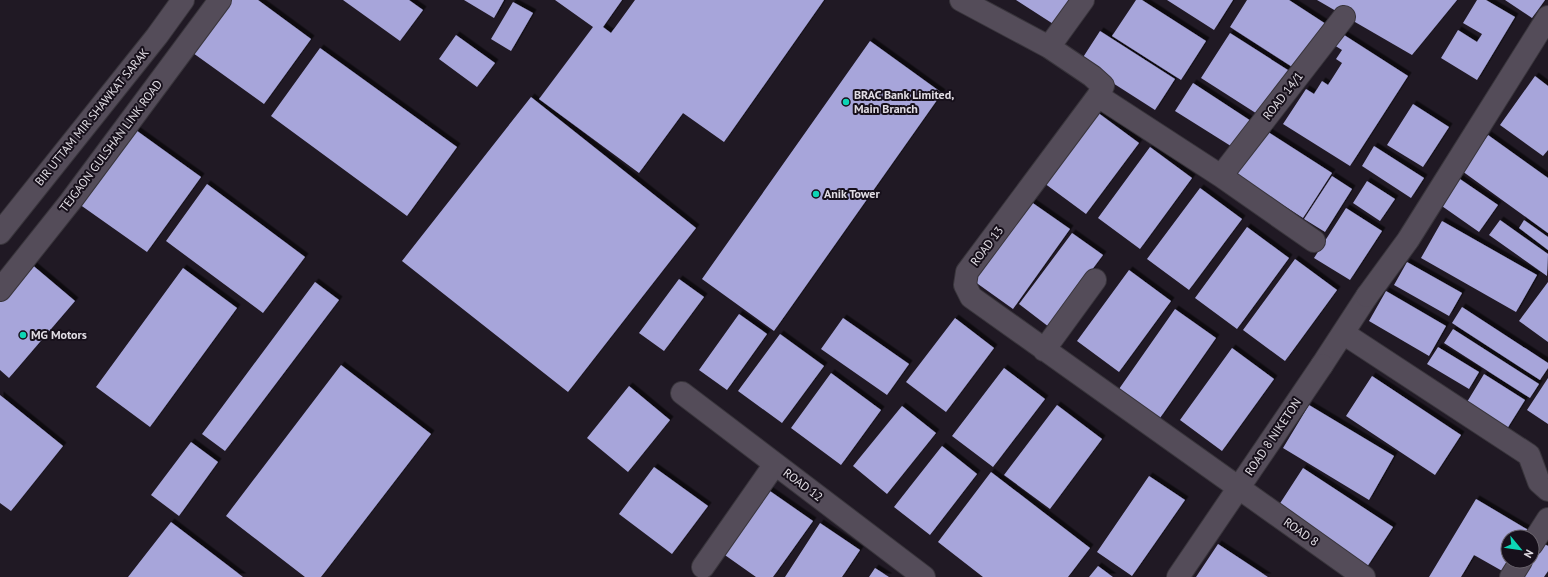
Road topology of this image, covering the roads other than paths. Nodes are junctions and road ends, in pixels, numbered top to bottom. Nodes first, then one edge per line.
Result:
1 (183, 0) edge
2 (220, 0) edge
3 (961, 0) edge
4 (1083, 0) edge
5 (1344, 17) dead end
6 (1548, 17) edge
7 (1049, 47) junction
8 (1098, 96) junction
9 (1221, 176) junction
10 (0, 233) edge
11 (1314, 241) dead end
12 (1095, 280) dead end
13 (0, 290) edge
14 (1342, 333) junction
15 (1044, 350) junction
16 (682, 393) dead end
17 (775, 464) junction
18 (1238, 488) junction
19 (1548, 490) edge
20 (1548, 519) edge
21 (1540, 532) edge
22 (703, 567) dead end
23 (924, 577) edge
24 (1178, 577) edge
25 (1364, 577) edge

1 - 10 street, BIR UTTAM MIR SHAWKAT SARAK
2 - 13 street, TEJGAON GULSHAN LINK ROAD
3 - 7 street
4 - 7 street
5 - 9 street, ROAD 14/1
6 - 14 street, ROAD 8 NIKETON
7 - 8 street
8 - 9 street
8 - 15 street, ROAD 13
9 - 11 street
12 - 15 street
14 - 18 street, ROAD 8 NIKETON
14 - 19 street
15 - 18 street, ROAD 13
16 - 17 street, ROAD 12
17 - 22 street
17 - 23 street, ROAD 12
18 - 24 street, ROAD 8 NIKETON
18 - 25 street, ROAD 8
20 - 21 street

